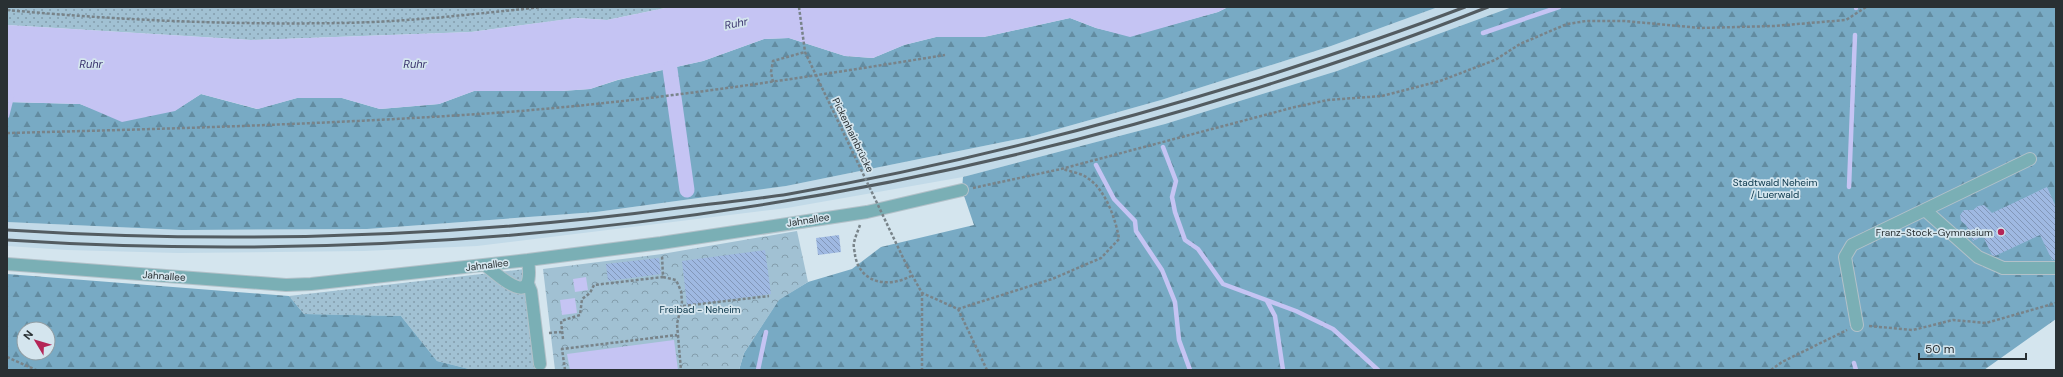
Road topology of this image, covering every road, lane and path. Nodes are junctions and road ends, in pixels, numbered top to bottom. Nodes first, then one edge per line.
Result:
1 (542, 7) edge
2 (799, 7) edge
3 (1866, 7) edge
4 (7, 10) edge
5 (805, 52) junction
6 (945, 55) dead end
7 (773, 82) junction
8 (7, 133) edge
9 (2030, 159) dead end
10 (1061, 169) junction
11 (962, 190) joint
12 (1925, 210) junction
13 (859, 212) junction
14 (661, 243) junction
15 (528, 260) junction
16 (7, 264) edge
17 (485, 265) junction
18 (2056, 268) edge
19 (911, 276) junction
20 (663, 278) junction
21 (528, 284) junction
22 (922, 293) junction
23 (770, 296) dead end
24 (2056, 303) edge
25 (683, 306) junction
26 (958, 309) junction
27 (1857, 326) junction
28 (677, 335) junction
29 (563, 339) dead end
30 (7, 357) edge
31 (540, 364) dead end
32 (36, 370) edge
33 (565, 370) edge
34 (682, 370) edge
35 (922, 370) edge
36 (987, 370) edge
37 (1770, 370) edge

1 - 4 path
2 - 5 path, Pickenhainbrücke, bridge
3 - 10 path
5 - 7 path
5 - 19 path, Pickenhainbrücke, bridge
6 - 7 path
7 - 8 path
9 - 12 street
10 - 11 path
10 - 26 path
11 - 13 street, Jahnallee
12 - 18 street
12 - 27 street
13 - 14 street, Jahnallee
13 - 19 path
14 - 15 street, Jahnallee
14 - 20 path
15 - 17 street, Jahnallee
15 - 21 street
16 - 17 street, Jahnallee
17 - 21 street
19 - 22 path, Pickenhainbrücke
20 - 25 path
20 - 29 path
21 - 31 street
22 - 26 path
22 - 35 path
23 - 25 path
24 - 27 path
25 - 28 path
26 - 36 path
27 - 37 path
28 - 33 path
28 - 34 path
30 - 32 path

